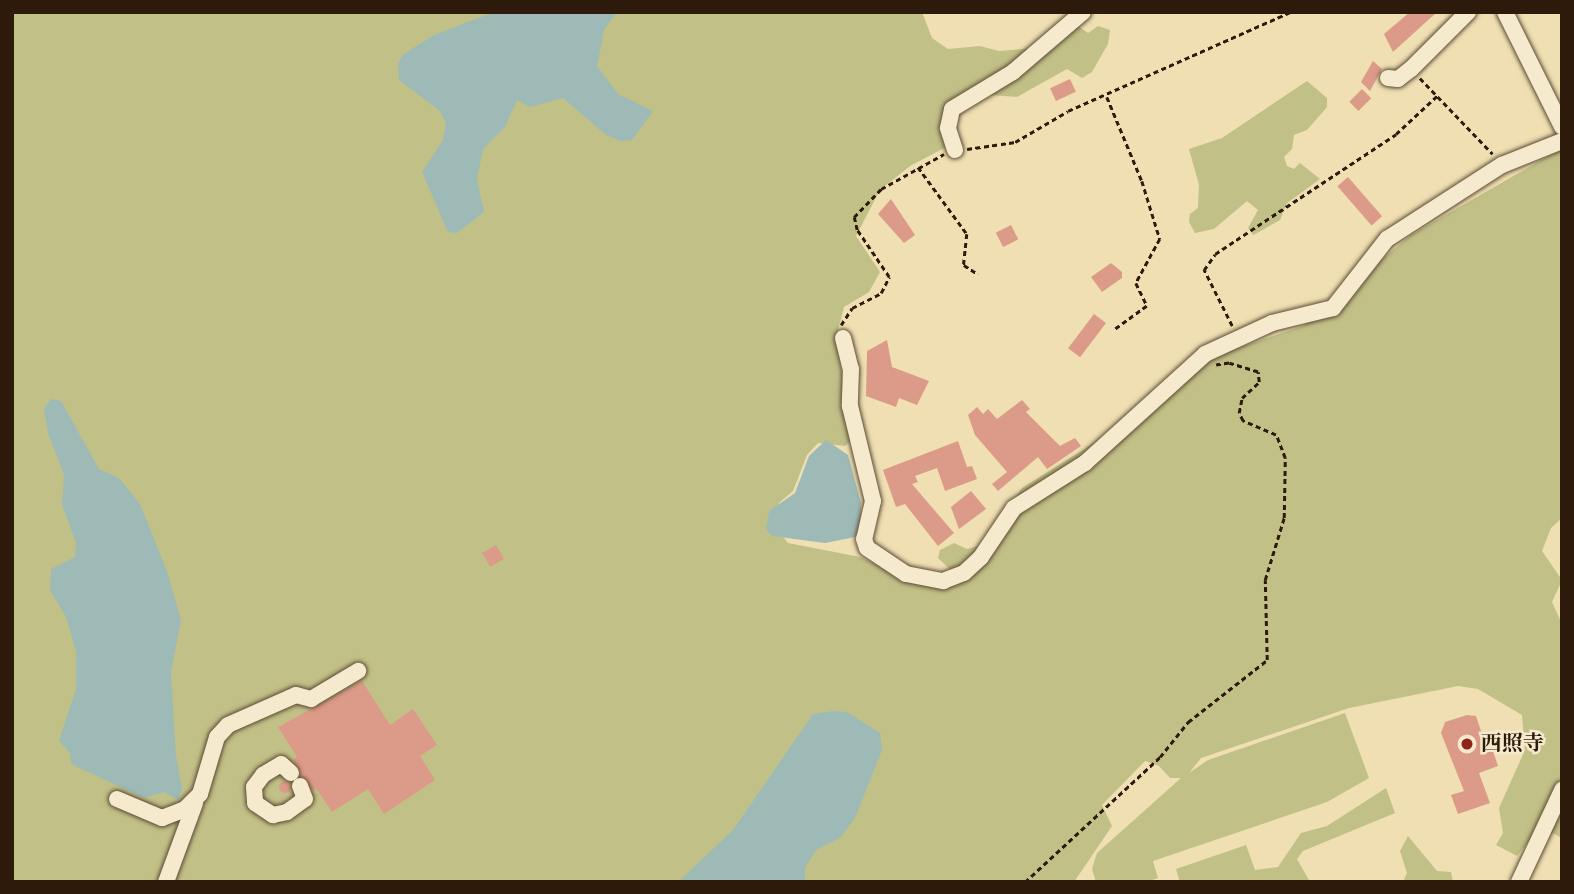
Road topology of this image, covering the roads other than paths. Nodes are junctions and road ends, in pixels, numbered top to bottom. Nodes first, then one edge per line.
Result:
1 (1083, 12) edge
2 (1468, 12) edge
3 (1505, 12) edge
4 (1388, 78) dead end
5 (1562, 127) edge
6 (1562, 141) edge
7 (955, 150) road end
8 (843, 338) road end
9 (358, 671) dead end
10 (1562, 790) edge
11 (117, 799) dead end
12 (195, 803) junction
13 (166, 882) edge
14 (1519, 882) edge

1 - 7 street
2 - 4 street
3 - 5 street
6 - 8 street
9 - 12 street
10 - 14 street
11 - 12 street
12 - 13 street

